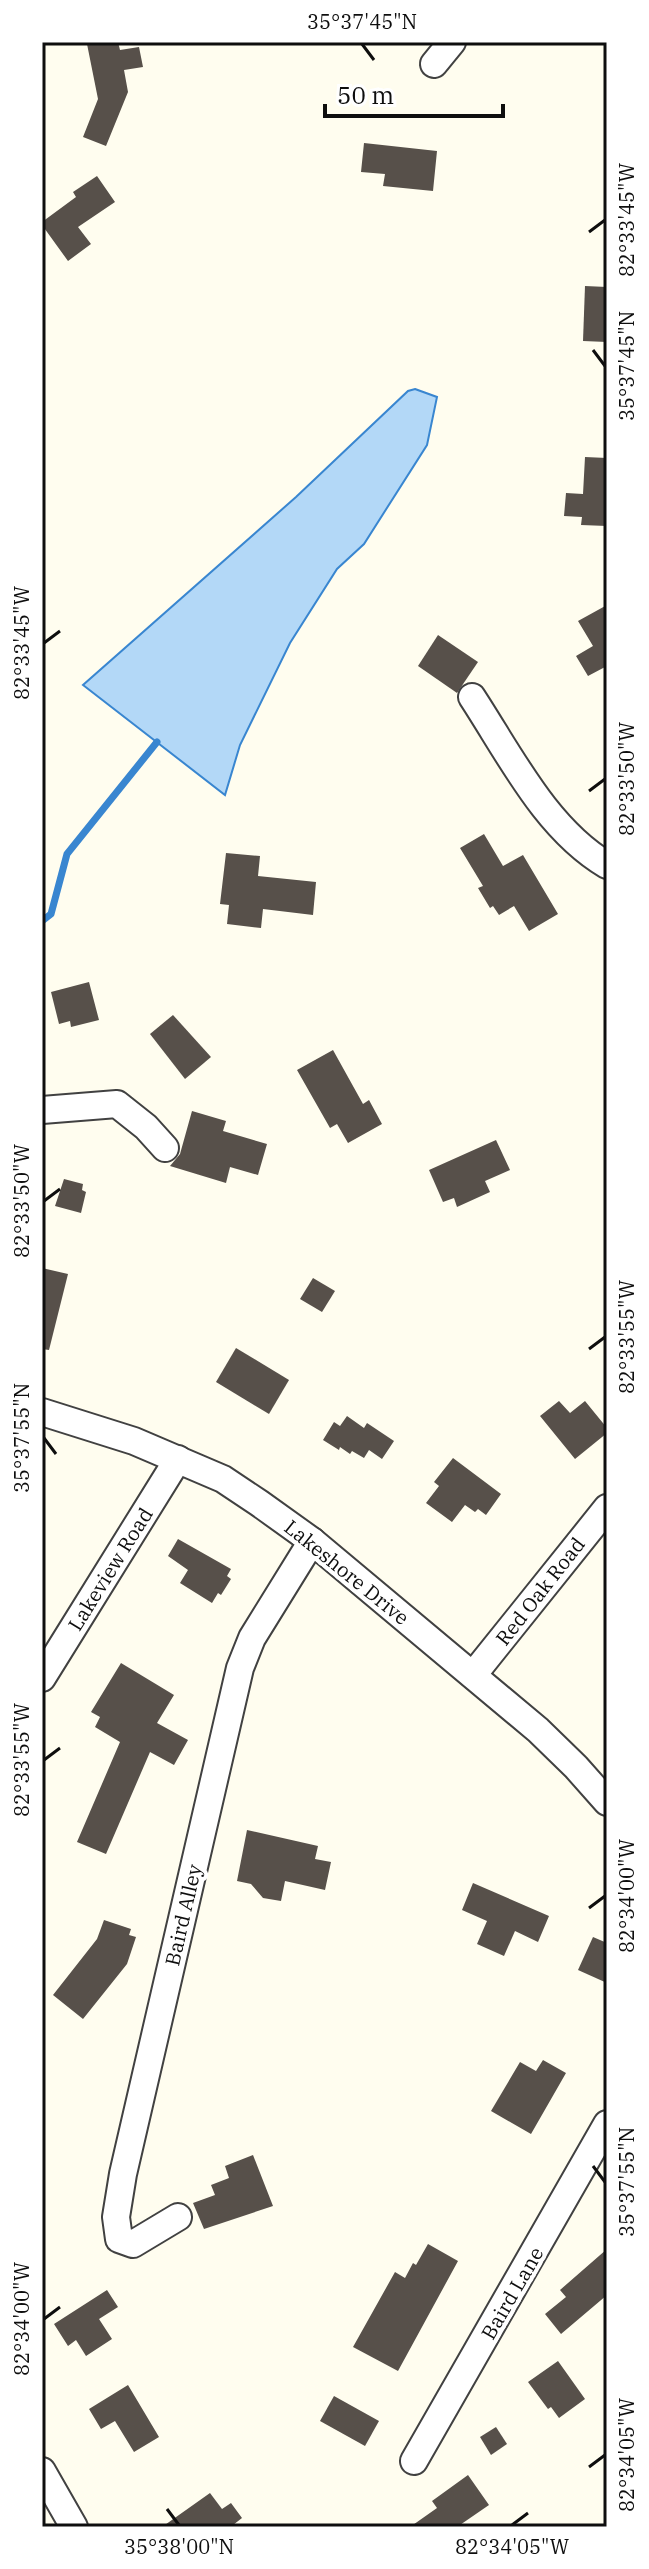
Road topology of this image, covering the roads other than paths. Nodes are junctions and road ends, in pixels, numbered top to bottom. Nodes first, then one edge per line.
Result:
1 (452, 42) edge
2 (434, 64) dead end
3 (472, 697) dead end
4 (607, 865) edge
5 (42, 1110) edge
6 (165, 1148) dead end
7 (42, 1412) edge
8 (178, 1459) junction
9 (607, 1508) edge
10 (312, 1541) junction
11 (473, 1675) junction
12 (42, 1678) edge
13 (607, 1802) edge
14 (607, 2124) edge
15 (178, 2217) dead end
16 (414, 2461) dead end
17 (42, 2471) edge
18 (74, 2527) edge

1 - 2 street
3 - 4 street
5 - 6 street
7 - 8 street, Lakeshore Drive
8 - 10 street, Lakeshore Drive
8 - 12 street, Lakeview Road
9 - 11 street, Red Oak Road
10 - 11 street, Lakeshore Drive
10 - 15 street, Baird Alley
11 - 13 street, Lakeshore Drive
14 - 16 street, Baird Lane
17 - 18 street

